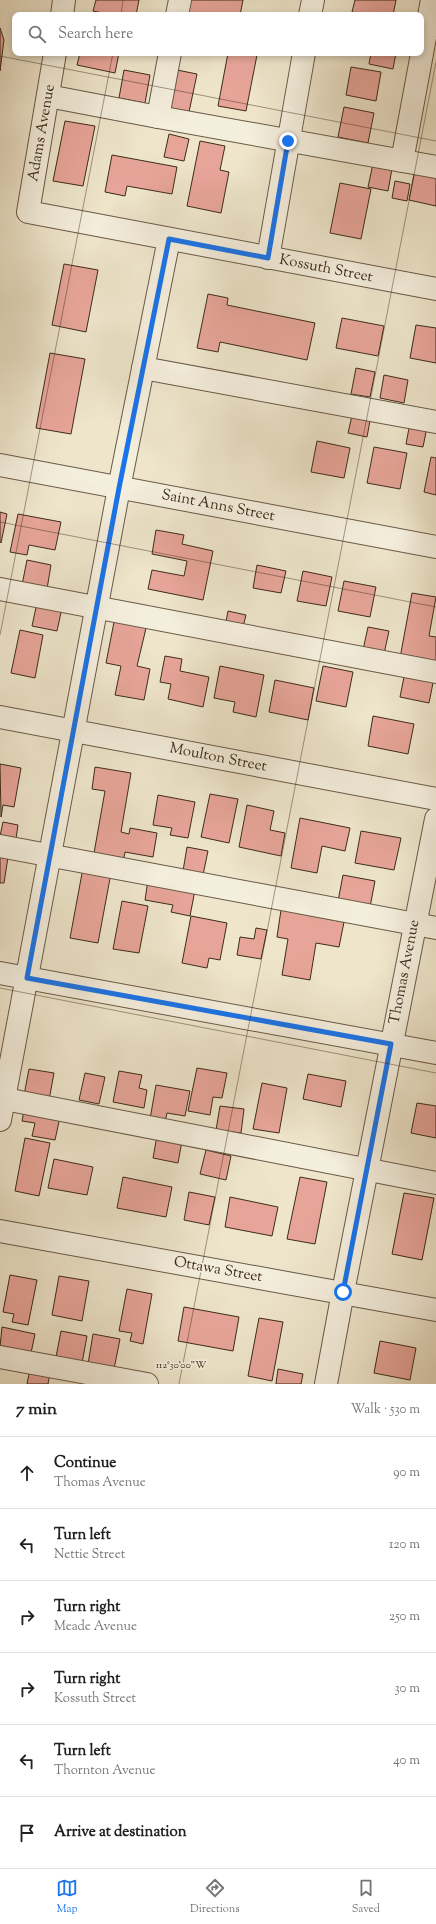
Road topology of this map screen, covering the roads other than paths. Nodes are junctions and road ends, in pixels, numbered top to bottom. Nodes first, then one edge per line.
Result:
1 (64, 0) edge
2 (180, 0) edge
3 (313, 0) edge
4 (432, 0) edge
5 (62, 12) edge
6 (178, 12) edge
7 (311, 12) edge
8 (424, 43) edge
9 (55, 56) edge
10 (169, 56) edge
11 (303, 56) edge
12 (422, 56) edge
13 (48, 96) junction
14 (158, 118) junction
15 (288, 141) junction
16 (402, 160) junction
17 (436, 167) edge
18 (28, 212) joint
19 (169, 239) junction
20 (268, 258) junction
21 (436, 289) edge
22 (143, 368) junction
23 (436, 422) edge
24 (0, 465) edge
25 (119, 488) junction
26 (436, 547) edge
27 (0, 590) edge
28 (97, 608) junction
29 (436, 672) edge
30 (0, 717) edge
31 (74, 731) junction
32 (436, 799) edge
33 (436, 819) edge
34 (0, 846) edge
35 (50, 856) junction
36 (415, 924) junction
37 (436, 928) edge
38 (0, 974) edge
39 (27, 978) junction
40 (391, 1044) junction
41 (436, 1053) edge
42 (2, 1099) edge
43 (0, 1120) edge
44 (367, 1170) junction
45 (436, 1183) edge
46 (0, 1231) edge
47 (343, 1292) junction
48 (436, 1310) edge
49 (0, 1357) edge
50 (147, 1384) edge
51 (326, 1384) edge

1 - 5 street
2 - 6 street
3 - 7 street
4 - 8 street
9 - 13 street, Adams Avenue
10 - 14 street
11 - 15 street
12 - 16 street
13 - 14 street
13 - 18 street, Adams Avenue
14 - 15 street
15 - 16 street
15 - 20 street
16 - 17 street
18 - 19 street, Kossuth Street
19 - 20 street, Kossuth Street
19 - 22 street
20 - 21 street, Kossuth Street
22 - 23 street
22 - 25 street
24 - 25 street, Saint Anns Street
25 - 26 street, Saint Anns Street
25 - 28 street
27 - 28 street
28 - 29 street
28 - 31 street
30 - 31 street, Moulton Street
31 - 32 street, Moulton Street
31 - 35 street
33 - 36 street, Thomas Avenue
34 - 35 street
35 - 36 street
35 - 39 street
36 - 37 street
36 - 40 street, Thomas Avenue
38 - 39 street
39 - 40 street
39 - 42 street
40 - 41 street
40 - 44 street, Thomas Avenue
42 - 43 street
42 - 44 street
44 - 45 street
44 - 47 street, Thomas Avenue
46 - 47 street, Ottawa Street
47 - 48 street, Ottawa Street
47 - 51 street, Thomas Avenue
49 - 50 street

